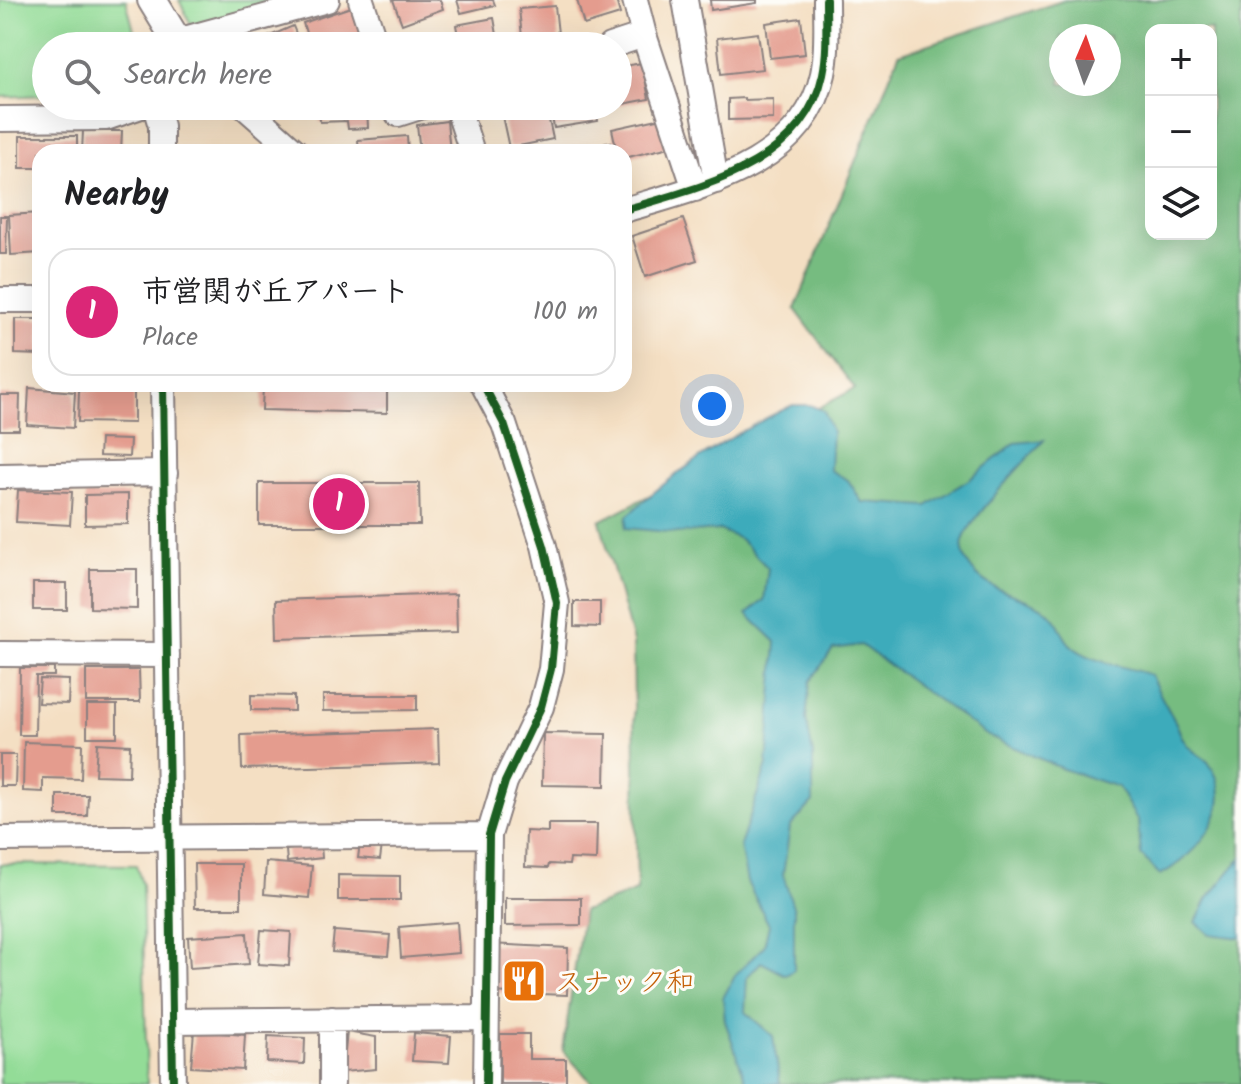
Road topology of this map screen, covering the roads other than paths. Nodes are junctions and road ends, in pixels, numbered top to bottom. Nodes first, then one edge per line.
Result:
1 (152, 0) edge
2 (327, 0) edge
3 (361, 0) edge
4 (635, 0) edge
5 (685, 0) edge
6 (826, 0) edge
7 (172, 32) edge
8 (219, 32) edge
9 (371, 32) edge
10 (644, 35) junction
11 (632, 39) edge
12 (0, 119) edge
13 (32, 119) edge
14 (159, 120) edge
15 (260, 120) edge
16 (462, 120) edge
17 (161, 144) edge
18 (287, 144) edge
19 (469, 144) edge
20 (705, 185) junction
21 (632, 208) edge
22 (0, 300) edge
23 (32, 300) edge
24 (163, 392) edge
25 (487, 392) edge
26 (165, 473) junction
27 (0, 476) edge
28 (0, 654) edge
29 (167, 655) junction
30 (489, 835) junction
31 (0, 839) edge
32 (170, 839) junction
33 (485, 1018) junction
34 (332, 1019) junction
35 (172, 1021) junction
36 (173, 1084) edge
37 (332, 1084) edge
38 (486, 1084) edge

1 - 7 street
2 - 8 street
3 - 9 street
4 - 10 street
5 - 20 street
6 - 20 street
10 - 11 street
10 - 20 street
12 - 13 street
14 - 17 street
15 - 18 street
16 - 19 street
20 - 21 street
22 - 23 street
24 - 26 street
25 - 30 street
26 - 27 street
26 - 29 street
28 - 29 street
29 - 32 street
30 - 32 street
30 - 33 street
31 - 32 street
32 - 35 street
33 - 34 street
33 - 38 street
34 - 35 street
34 - 37 street
35 - 36 street

